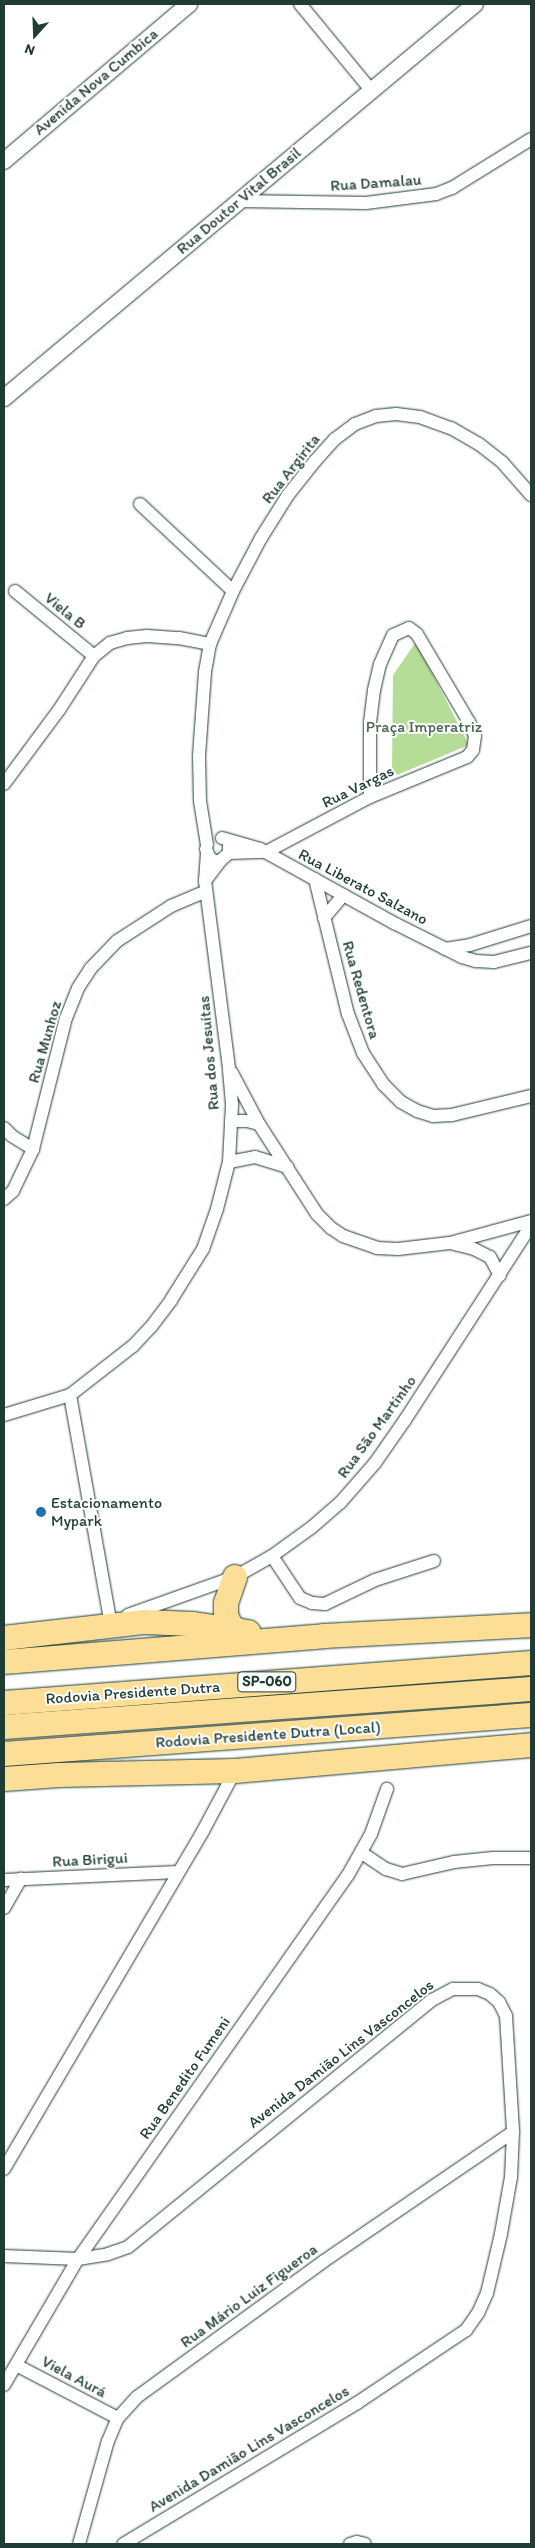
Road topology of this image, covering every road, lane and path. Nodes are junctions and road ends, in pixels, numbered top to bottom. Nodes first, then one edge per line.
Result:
1 (189, 4) edge
2 (300, 4) edge
3 (474, 4) edge
4 (371, 90) junction
5 (531, 139) edge
6 (4, 161) edge
7 (238, 201) junction
8 (4, 398) edge
9 (531, 495) edge
10 (140, 504) dead end
11 (15, 591) dead end
12 (233, 591) junction
13 (210, 644) junction
14 (94, 656) junction
15 (4, 784) edge
16 (370, 796) junction
17 (213, 843) junction
18 (266, 852) junction
19 (225, 857) junction
20 (315, 880) junction
21 (206, 886) junction
22 (343, 895) junction
23 (324, 918) junction
24 (531, 926) edge
25 (445, 949) junction
26 (531, 953) edge
27 (229, 1068) junction
28 (531, 1096) edge
29 (231, 1121) junction
30 (259, 1124) junction
31 (4, 1128) edge
32 (33, 1149) junction
33 (228, 1162) junction
34 (287, 1167) junction
35 (4, 1199) edge
36 (531, 1221) edge
37 (531, 1226) edge
38 (450, 1243) junction
39 (500, 1276) junction
40 (70, 1396) junction
41 (4, 1415) edge
42 (272, 1556) junction
43 (434, 1561) dead end
44 (235, 1576) junction
45 (111, 1623) junction
46 (531, 1624) edge
47 (239, 1632) junction
48 (324, 1636) junction
49 (4, 1638) edge
50 (4, 1662) edge
51 (531, 1663) edge
52 (531, 1689) edge
53 (4, 1703) edge
54 (531, 1714) edge
55 (4, 1727) edge
56 (218, 1739) junction
57 (531, 1745) edge
58 (485, 1750) junction
59 (4, 1754) edge
60 (235, 1771) junction
61 (4, 1779) edge
62 (388, 1789) dead end
63 (362, 1853) junction
64 (531, 1858) edge
65 (178, 1872) junction
66 (21, 1879) junction
67 (4, 1880) edge
68 (4, 1908) edge
69 (513, 2132) junction
70 (10, 2148) edge
71 (4, 2169) edge
72 (4, 2256) edge
73 (78, 2259) junction
74 (16, 2364) junction
75 (4, 2385) edge
76 (118, 2418) junction
77 (79, 2544) edge
78 (123, 2544) edge
79 (350, 2544) edge
80 (365, 2544) edge

1 - 6 street, Avenida Nova Cumbica
2 - 4 street
3 - 4 street, Rua Doutor Vital Brasil
4 - 7 street, Rua Doutor Vital Brasil
5 - 7 street, Rua Damalau
7 - 8 street, Rua Doutor Vital Brasil
9 - 12 street, Rua Argirita
10 - 12 street
11 - 14 street, Viela B
12 - 13 street, Rua Argirita
13 - 14 street
13 - 17 street
14 - 15 street
16 - 16 street, Rua Vargas
16 - 18 street, Rua Vargas
17 - 18 street, Rua Liberato Salzano
17 - 19 street
17 - 19 street
17 - 21 street, Rua dos Jesuítas
18 - 19 street
18 - 20 street, Rua Liberato Salzano
19 - 21 street
20 - 22 street, Rua Liberato Salzano
20 - 23 street, Rua Redentora
21 - 27 street, Rua dos Jesuítas
21 - 32 street, Rua Munhoz
22 - 23 street
22 - 25 street, Rua Liberato Salzano
23 - 28 street, Rua Redentora
24 - 25 street
25 - 26 street, Rua Liberato Salzano
27 - 29 street, Rua dos Jesuítas
27 - 30 street
29 - 30 street
29 - 33 street, Rua dos Jesuítas
30 - 34 street
31 - 32 street
32 - 35 street, Rua Munhoz
33 - 34 street
33 - 40 street, Rua dos Jesuítas
34 - 38 street
36 - 38 street
37 - 39 street, Rua São Martinho
38 - 39 street
39 - 42 street, Rua São Martinho
40 - 41 street, Rua dos Jesuítas
40 - 45 street
42 - 43 street
42 - 44 street, Rua São Martinho
44 - 45 street, Rua São Martinho
44 - 47 highway
45 - 47 highway
45 - 49 highway
46 - 48 highway
47 - 48 highway
48 - 50 highway
51 - 53 highway, Rodovia Presidente Dutra / SP-060
52 - 55 highway, Rodovia Presidente Dutra / SP-060
54 - 56 highway, Rodovia Presidente Dutra (Local)
56 - 58 highway
56 - 59 highway, Rodovia Presidente Dutra (Local)
57 - 58 highway
58 - 60 highway
60 - 61 highway
60 - 65 street
62 - 63 street, Rua Benedito Fumeni
63 - 64 street
63 - 73 street, Rua Benedito Fumeni
65 - 66 street, Rua Birigui
65 - 70 street
66 - 67 street, Rua Birigui
66 - 68 street
69 - 73 street, Avenida Damião Lins Vasconcelos
69 - 76 street, Rua Mário Luiz Figueroa
69 - 78 street, Avenida Damião Lins Vasconcelos
70 - 71 street
72 - 73 street, Avenida Damião Lins Vasconcelos
73 - 74 street, Rua Benedito Fumeni
74 - 75 street, Rua Benedito Fumeni
74 - 76 street, Viela Aurá
76 - 77 street, Rua Mário Luiz Figueroa
79 - 80 street

